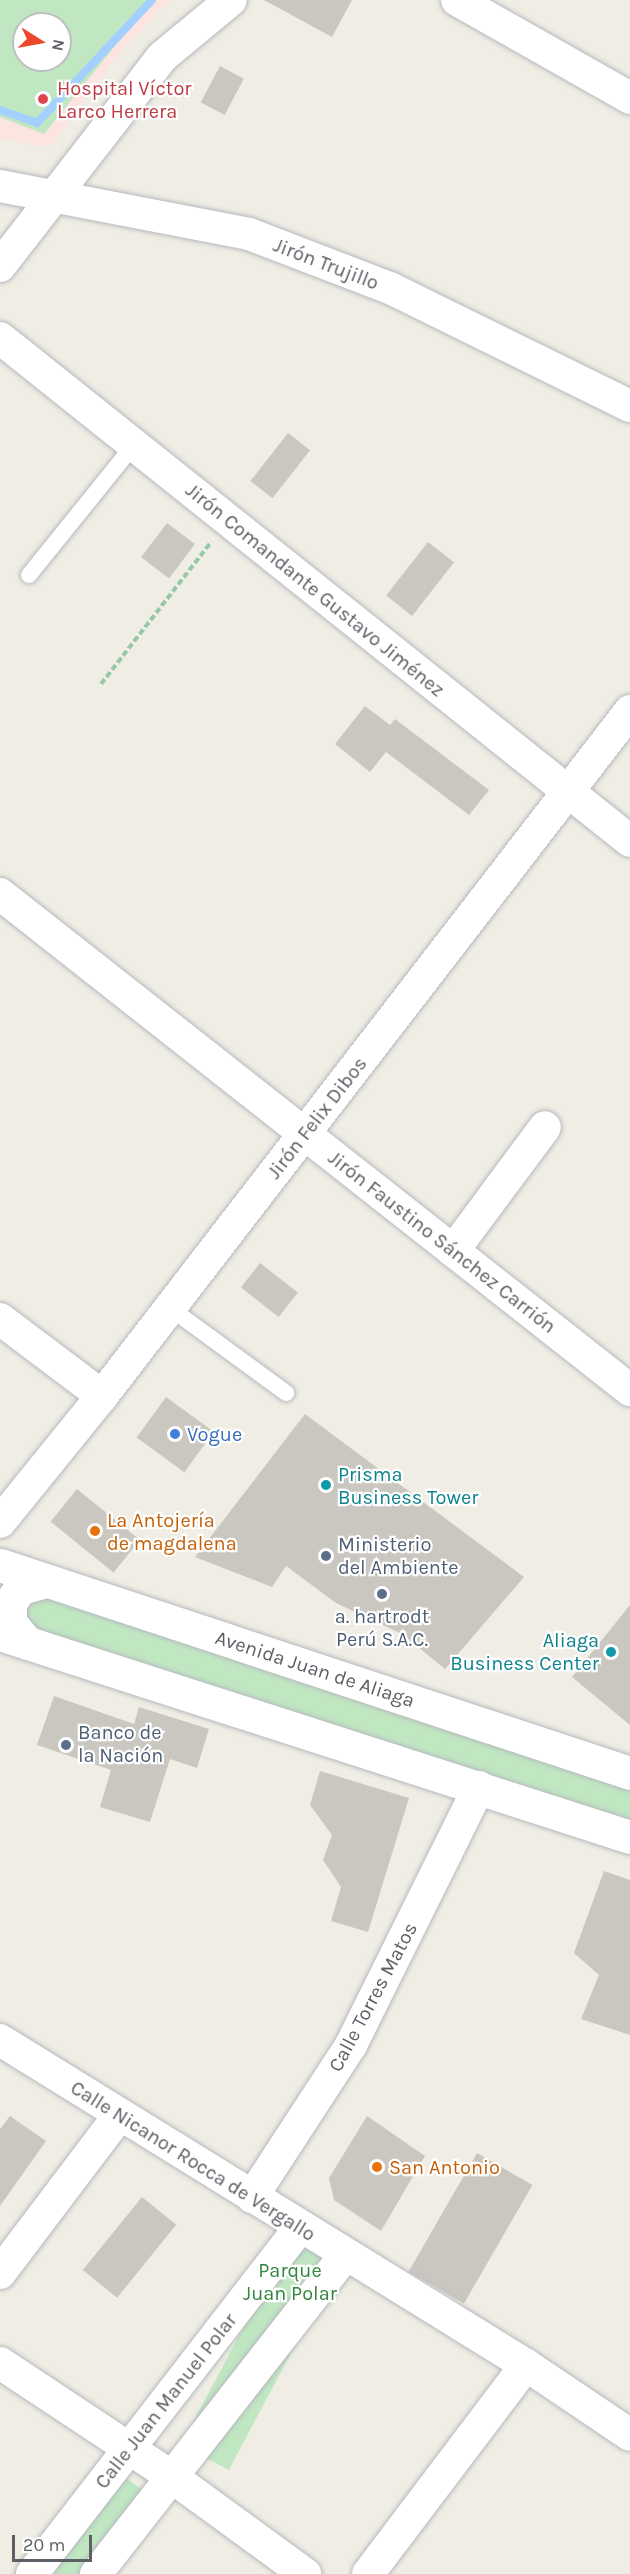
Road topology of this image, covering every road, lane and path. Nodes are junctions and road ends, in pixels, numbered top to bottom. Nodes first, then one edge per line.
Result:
1 (231, 0) edge
2 (457, 0) edge
3 (624, 88) edge
4 (0, 186) edge
5 (52, 196) junction
6 (0, 266) edge
7 (0, 338) edge
8 (630, 406) edge
9 (133, 446) junction
10 (228, 520) junction
11 (29, 575) dead end
12 (101, 684) dead end
13 (630, 711) edge
14 (568, 792) junction
15 (630, 841) edge
16 (0, 894) edge
17 (545, 1127) dead end
18 (305, 1134) junction
19 (453, 1251) junction
20 (170, 1308) junction
21 (0, 1319) edge
22 (630, 1390) edge
23 (286, 1393) dead end
24 (102, 1396) junction
25 (0, 1522) edge
26 (0, 1565) edge
27 (46, 1581) junction
28 (14, 1638) edge
29 (630, 1773) edge
30 (479, 1787) junction
31 (630, 1837) edge
32 (0, 2040) edge
33 (118, 2117) junction
34 (252, 2197) junction
35 (298, 2228) junction
36 (345, 2255) junction
37 (0, 2273) edge
38 (0, 2363) edge
39 (526, 2365) junction
40 (630, 2434) edge
41 (128, 2449) junction
42 (172, 2477) junction
43 (32, 2574) edge
44 (96, 2574) edge
45 (305, 2574) edge
46 (368, 2574) edge

1 - 5 street
2 - 3 street
4 - 5 street, Jirón Trujillo
5 - 6 street
5 - 8 street, Jirón Trujillo
7 - 9 street, Jirón Comandante Gustavo Jiménez
9 - 10 street, Jirón Comandante Gustavo Jiménez
9 - 11 lane
10 - 12 path
10 - 14 street, Jirón Comandante Gustavo Jiménez
13 - 14 street, Jirón Felix Dibos
14 - 15 street, Jirón Comandante Gustavo Jiménez
14 - 18 street, Jirón Felix Dibos
16 - 18 street, Jirón Faustino Sánchez Carrión
17 - 19 street
18 - 19 street, Jirón Faustino Sánchez Carrión
18 - 20 street, Jirón Felix Dibos
19 - 22 street, Jirón Faustino Sánchez Carrión
20 - 23 lane
20 - 24 street, Jirón Felix Dibos
21 - 24 street
24 - 25 street, Jirón Felix Dibos
26 - 27 main road, Avenida Juan de Aliaga
27 - 28 main road
27 - 29 main road, Avenida Juan de Aliaga
28 - 30 main road
30 - 31 main road
30 - 34 street, Calle Torres Matos
32 - 33 street, Calle Nicanor Rocca de Vergallo
33 - 34 street, Calle Nicanor Rocca de Vergallo
33 - 37 street
34 - 35 street, Calle Nicanor Rocca de Vergallo
35 - 36 street, Calle Nicanor Rocca de Vergallo
35 - 41 street, Calle Juan Manuel Polar
36 - 39 street, Calle Nicanor Rocca de Vergallo
36 - 42 street
38 - 41 street
39 - 40 street, Calle Nicanor Rocca de Vergallo
39 - 46 street
41 - 42 street
41 - 43 street, Calle Juan Manuel Polar
42 - 44 street
42 - 45 street

